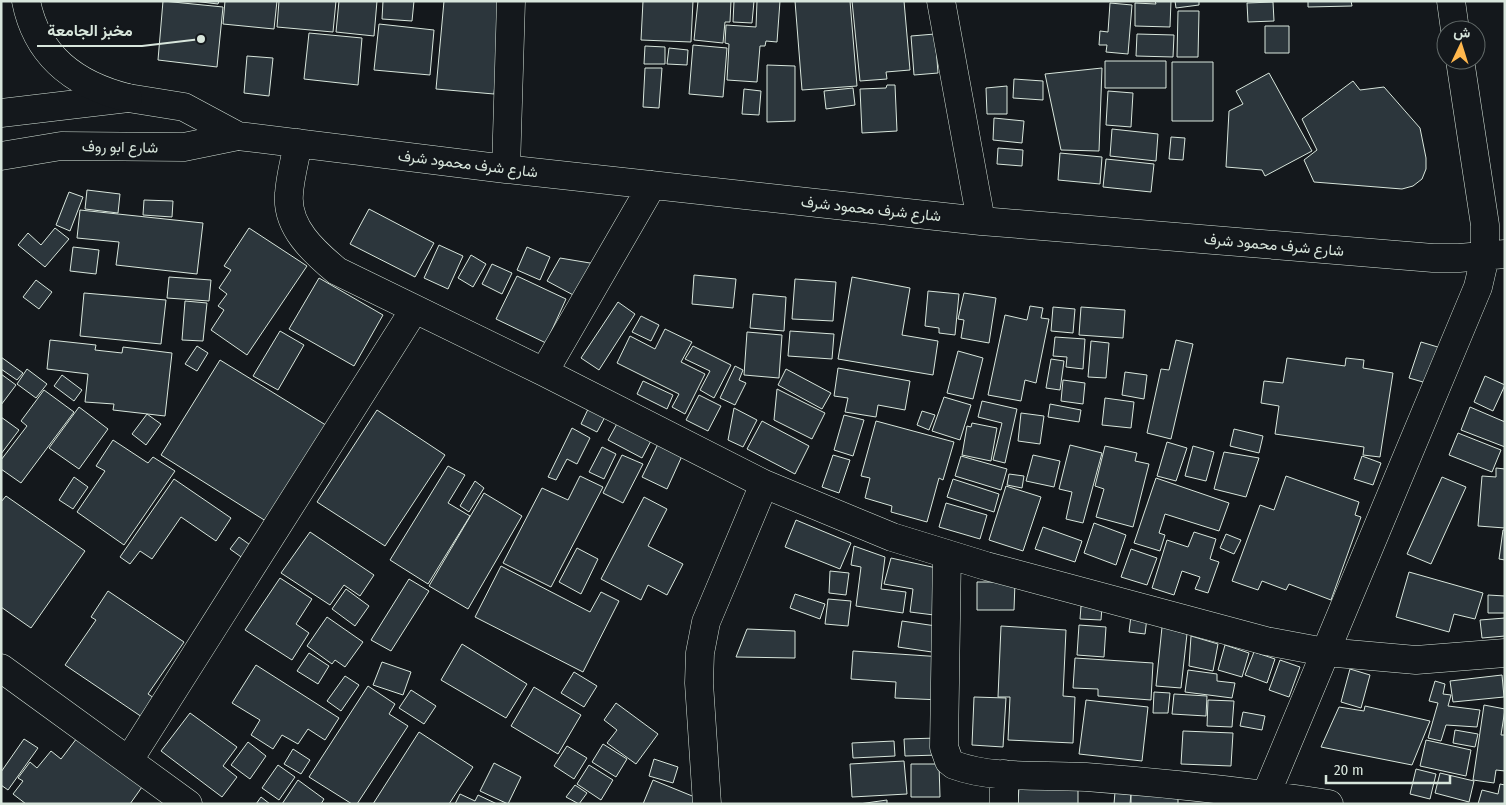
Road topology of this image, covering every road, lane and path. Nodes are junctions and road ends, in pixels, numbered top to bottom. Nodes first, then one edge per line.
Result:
1 (26, 1) edge
2 (511, 1) edge
3 (941, 1) edge
4 (1451, 1) edge
5 (1454, 20) edge
6 (1462, 70) edge
7 (128, 98) junction
8 (1, 113) edge
9 (238, 136) junction
10 (298, 144) junction
11 (1, 156) edge
12 (506, 169) junction
13 (652, 185) junction
14 (980, 221) junction
15 (1495, 255) edge
16 (414, 310) junction
17 (544, 372) junction
18 (764, 484) junction
19 (947, 554) junction
20 (1325, 652) junction
21 (1505, 652) edge
22 (1, 668) edge
23 (129, 760) junction
24 (1004, 774) junction
25 (1264, 799) edge
26 (188, 804) edge
27 (707, 804) edge
28 (1004, 804) edge
29 (1329, 804) edge

1 - 7 street
2 - 12 street
3 - 14 street
4 - 5 street
6 - 15 street
7 - 8 street
7 - 9 street
9 - 10 street, شارع شرف محمود شرف
9 - 11 street, شارع ابو روف
10 - 12 street, شارع شرف محمود شرف
10 - 16 street
12 - 13 street, شارع شرف محمود شرف
13 - 14 street, شارع شرف محمود شرف
13 - 17 street
14 - 15 street, شارع شرف محمود شرف
15 - 20 street
16 - 17 street
16 - 23 street
17 - 18 street
18 - 19 street
18 - 27 street
19 - 20 street
19 - 24 street
20 - 21 street
20 - 25 street
22 - 23 street
23 - 26 street
24 - 25 street
24 - 28 street
25 - 29 street

